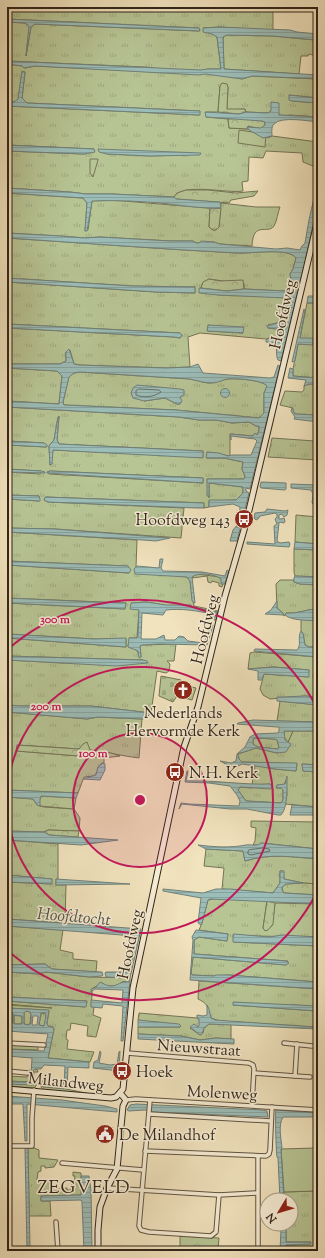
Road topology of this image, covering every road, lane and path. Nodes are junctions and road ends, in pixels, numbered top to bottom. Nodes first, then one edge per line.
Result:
1 (318, 219) edge
2 (7, 1043) edge
3 (284, 1043) dead end
4 (297, 1044) junction
5 (44, 1045) dead end
6 (312, 1046) dead end
7 (127, 1052) junction
8 (7, 1071) edge
9 (28, 1073) dead end
10 (254, 1073) junction
11 (295, 1076) junction
12 (310, 1077) dead end
13 (7, 1089) edge
14 (34, 1090) junction
15 (120, 1094) junction
16 (126, 1100) junction
17 (150, 1101) junction
18 (252, 1105) junction
19 (272, 1108) junction
20 (318, 1110) edge
21 (149, 1113) junction
22 (271, 1119) junction
23 (7, 1146) edge
24 (145, 1151) junction
25 (258, 1156) junction
26 (62, 1163) dead end
27 (117, 1169) junction
28 (143, 1170) junction
29 (107, 1188) junction
30 (142, 1190) junction
31 (258, 1193) junction
32 (219, 1194) junction
33 (56, 1222) dead end
34 (58, 1251) edge
35 (98, 1251) edge
36 (258, 1251) edge

1 - 7 street, Hoofdweg
2 - 5 street
3 - 4 street
4 - 6 street
4 - 11 street
7 - 10 street, Nieuwstraat
7 - 15 street, Hoofdweg
8 - 9 street
10 - 11 street
10 - 18 street, Nieuwstraat
11 - 12 street
13 - 14 street, Milandweg
14 - 15 street, Milandweg
14 - 23 street
15 - 16 street
16 - 17 street, Molenweg
16 - 27 street
17 - 18 street, Molenweg
17 - 21 street
18 - 19 street, Molenweg
19 - 20 street, Molenweg
19 - 22 street
21 - 22 street
21 - 24 street
22 - 25 street
24 - 25 street
24 - 28 street
25 - 31 street
26 - 27 street
27 - 28 street
27 - 29 street
28 - 30 street
29 - 30 street
29 - 35 street
30 - 32 street
30 - 32 street
31 - 32 street
31 - 36 street
33 - 34 street

